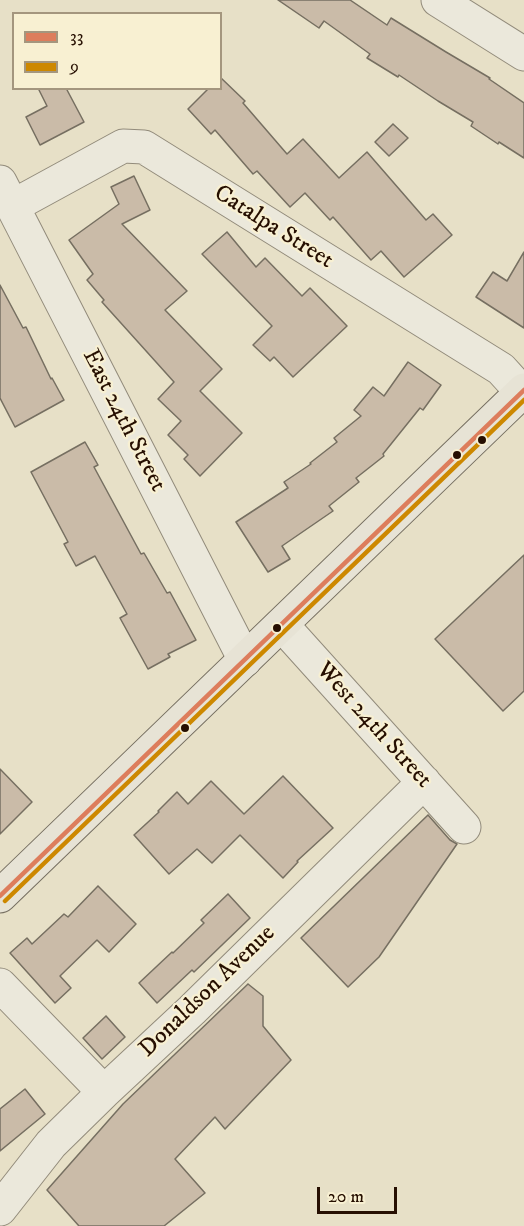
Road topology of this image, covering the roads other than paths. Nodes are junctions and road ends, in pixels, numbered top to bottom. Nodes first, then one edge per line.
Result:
1 (438, 0) edge
2 (524, 54) edge
3 (6, 194) edge
4 (523, 391) edge
5 (282, 625) junction
6 (245, 660) junction
7 (424, 782) junction
8 (464, 827) dead end
9 (0, 896) edge
10 (0, 985) edge
11 (104, 1092) junction
12 (0, 1209) edge

1 - 2 street
3 - 4 street, Catalpa Street
3 - 6 street, East 24th Street
4 - 5 main road
5 - 6 main road
5 - 7 street, West 24th Street
6 - 9 main road
7 - 8 street, West 24th Street
7 - 11 street, Donaldson Avenue
10 - 11 street
11 - 12 street, Donaldson Avenue

